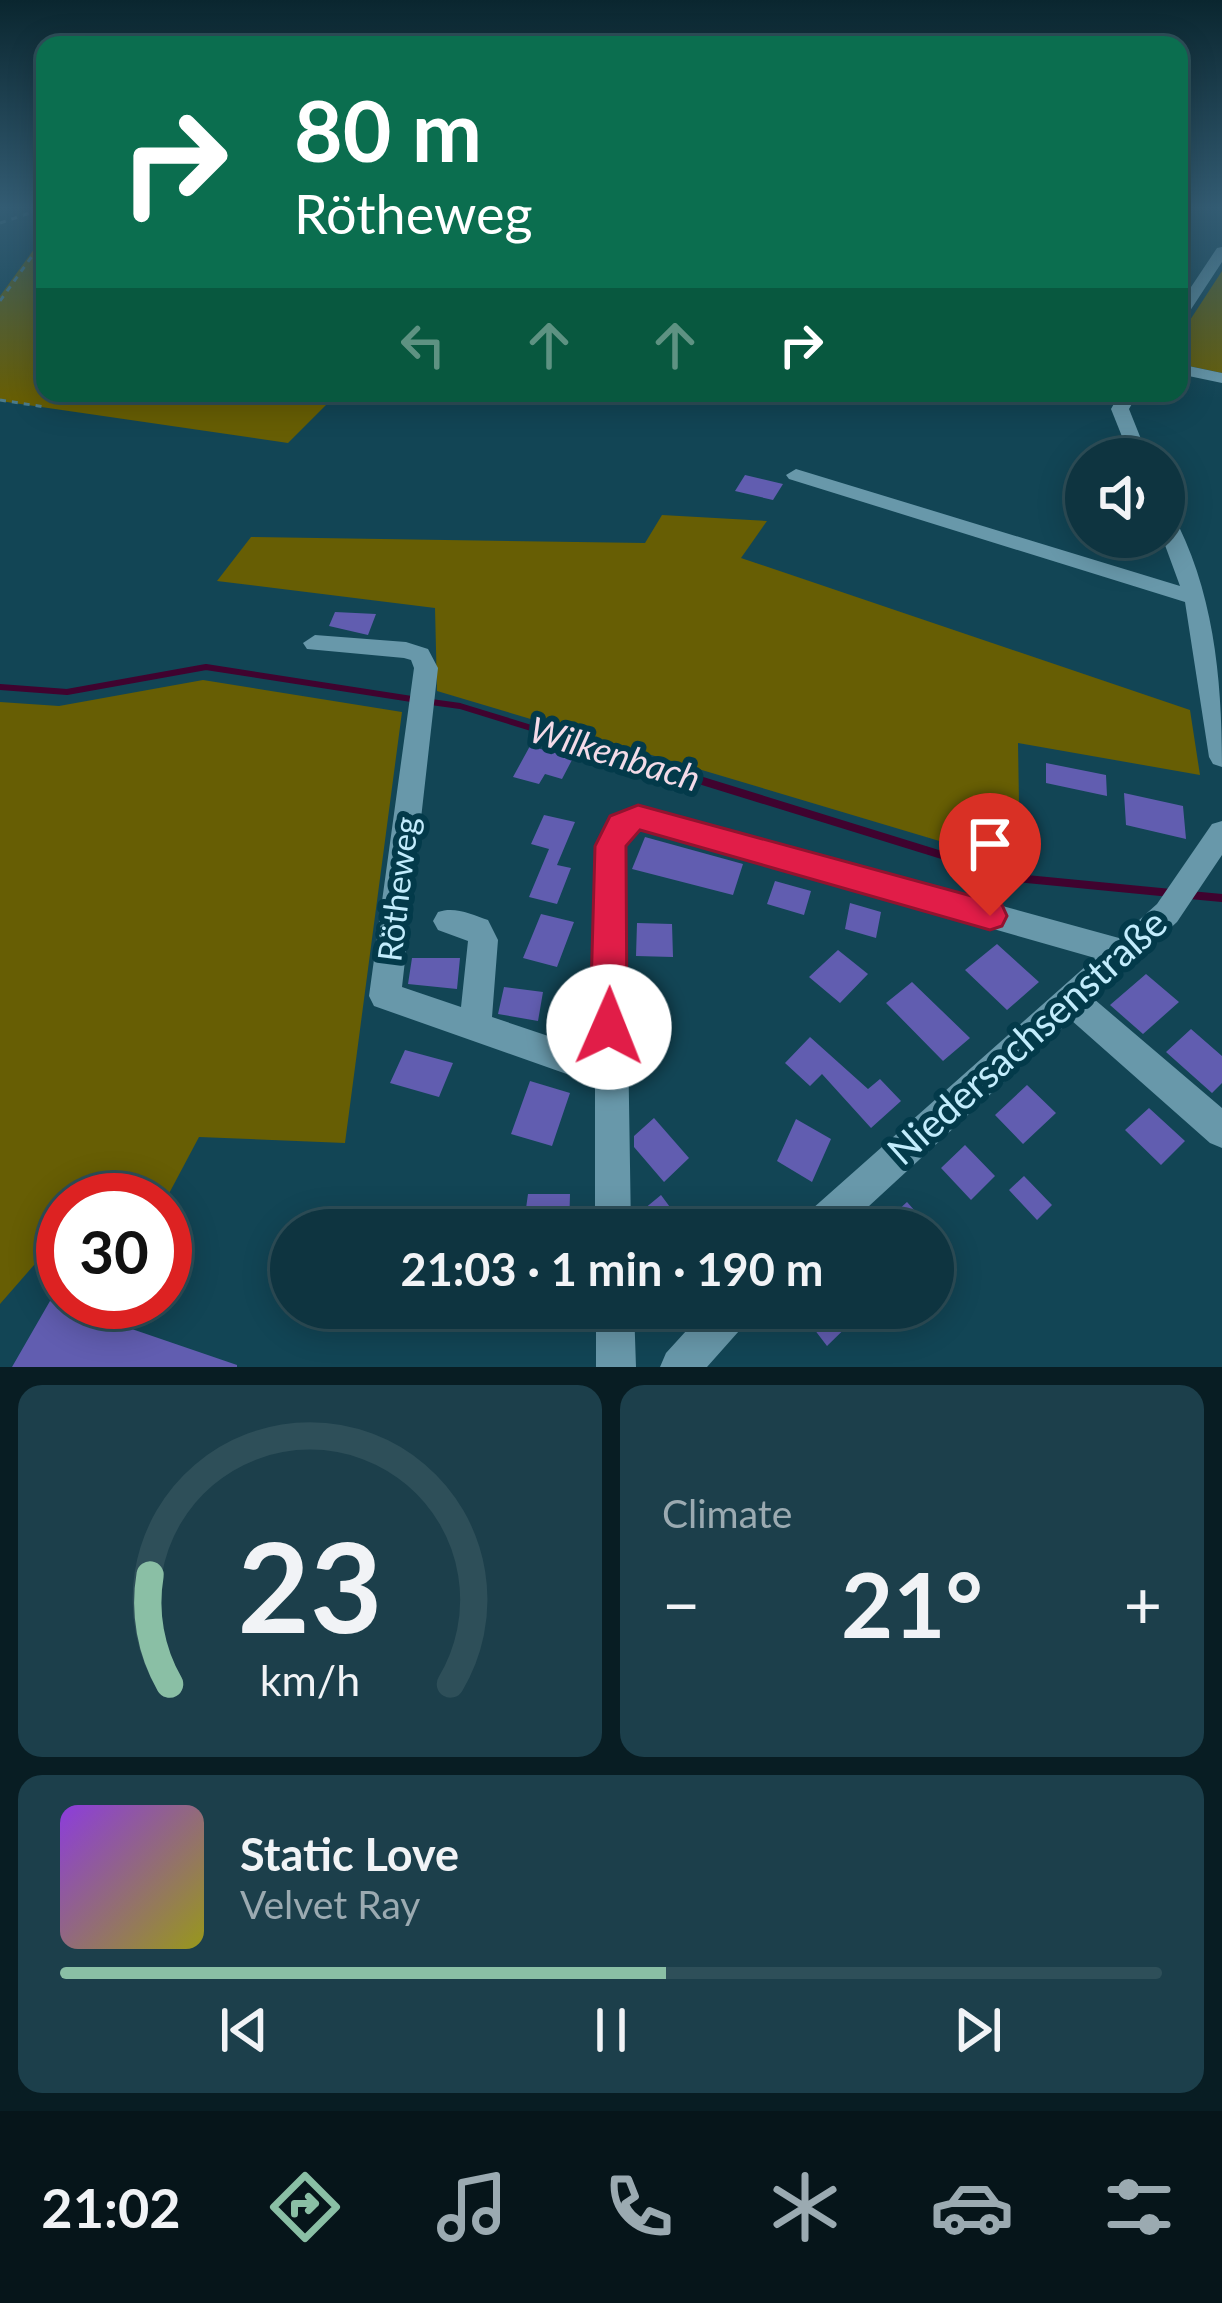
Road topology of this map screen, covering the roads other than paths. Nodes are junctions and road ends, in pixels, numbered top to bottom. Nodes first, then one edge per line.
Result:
1 (1208, 272) edge
2 (1188, 302) edge
3 (1188, 371) edge
4 (1222, 378) edge
5 (1124, 402) edge
6 (1132, 438) edge
7 (796, 475) dead end
8 (1180, 558) edge
9 (1195, 598) junction
10 (315, 643) dead end
11 (1222, 757) edge
12 (1222, 832) edge
13 (448, 921) dead end
14 (1122, 952) junction
15 (1073, 1001) junction
16 (475, 1027) junction
17 (608, 1072) junction
18 (1222, 1131) edge
19 (612, 1209) edge
20 (840, 1209) edge
21 (615, 1329) edge
22 (714, 1329) edge
23 (616, 1367) edge
24 (680, 1367) edge

1 - 2 street
3 - 4 street
5 - 6 street
7 - 9 street
8 - 9 street
9 - 11 street
10 - 16 street, Rötheweg
12 - 14 street, Niedersachsenstraße
13 - 16 street
14 - 15 street, Niedersachsenstraße
14 - 17 street
15 - 18 street
15 - 20 street, Niedersachsenstraße
16 - 17 street, Rötheweg
17 - 19 street
21 - 23 street
22 - 24 street

